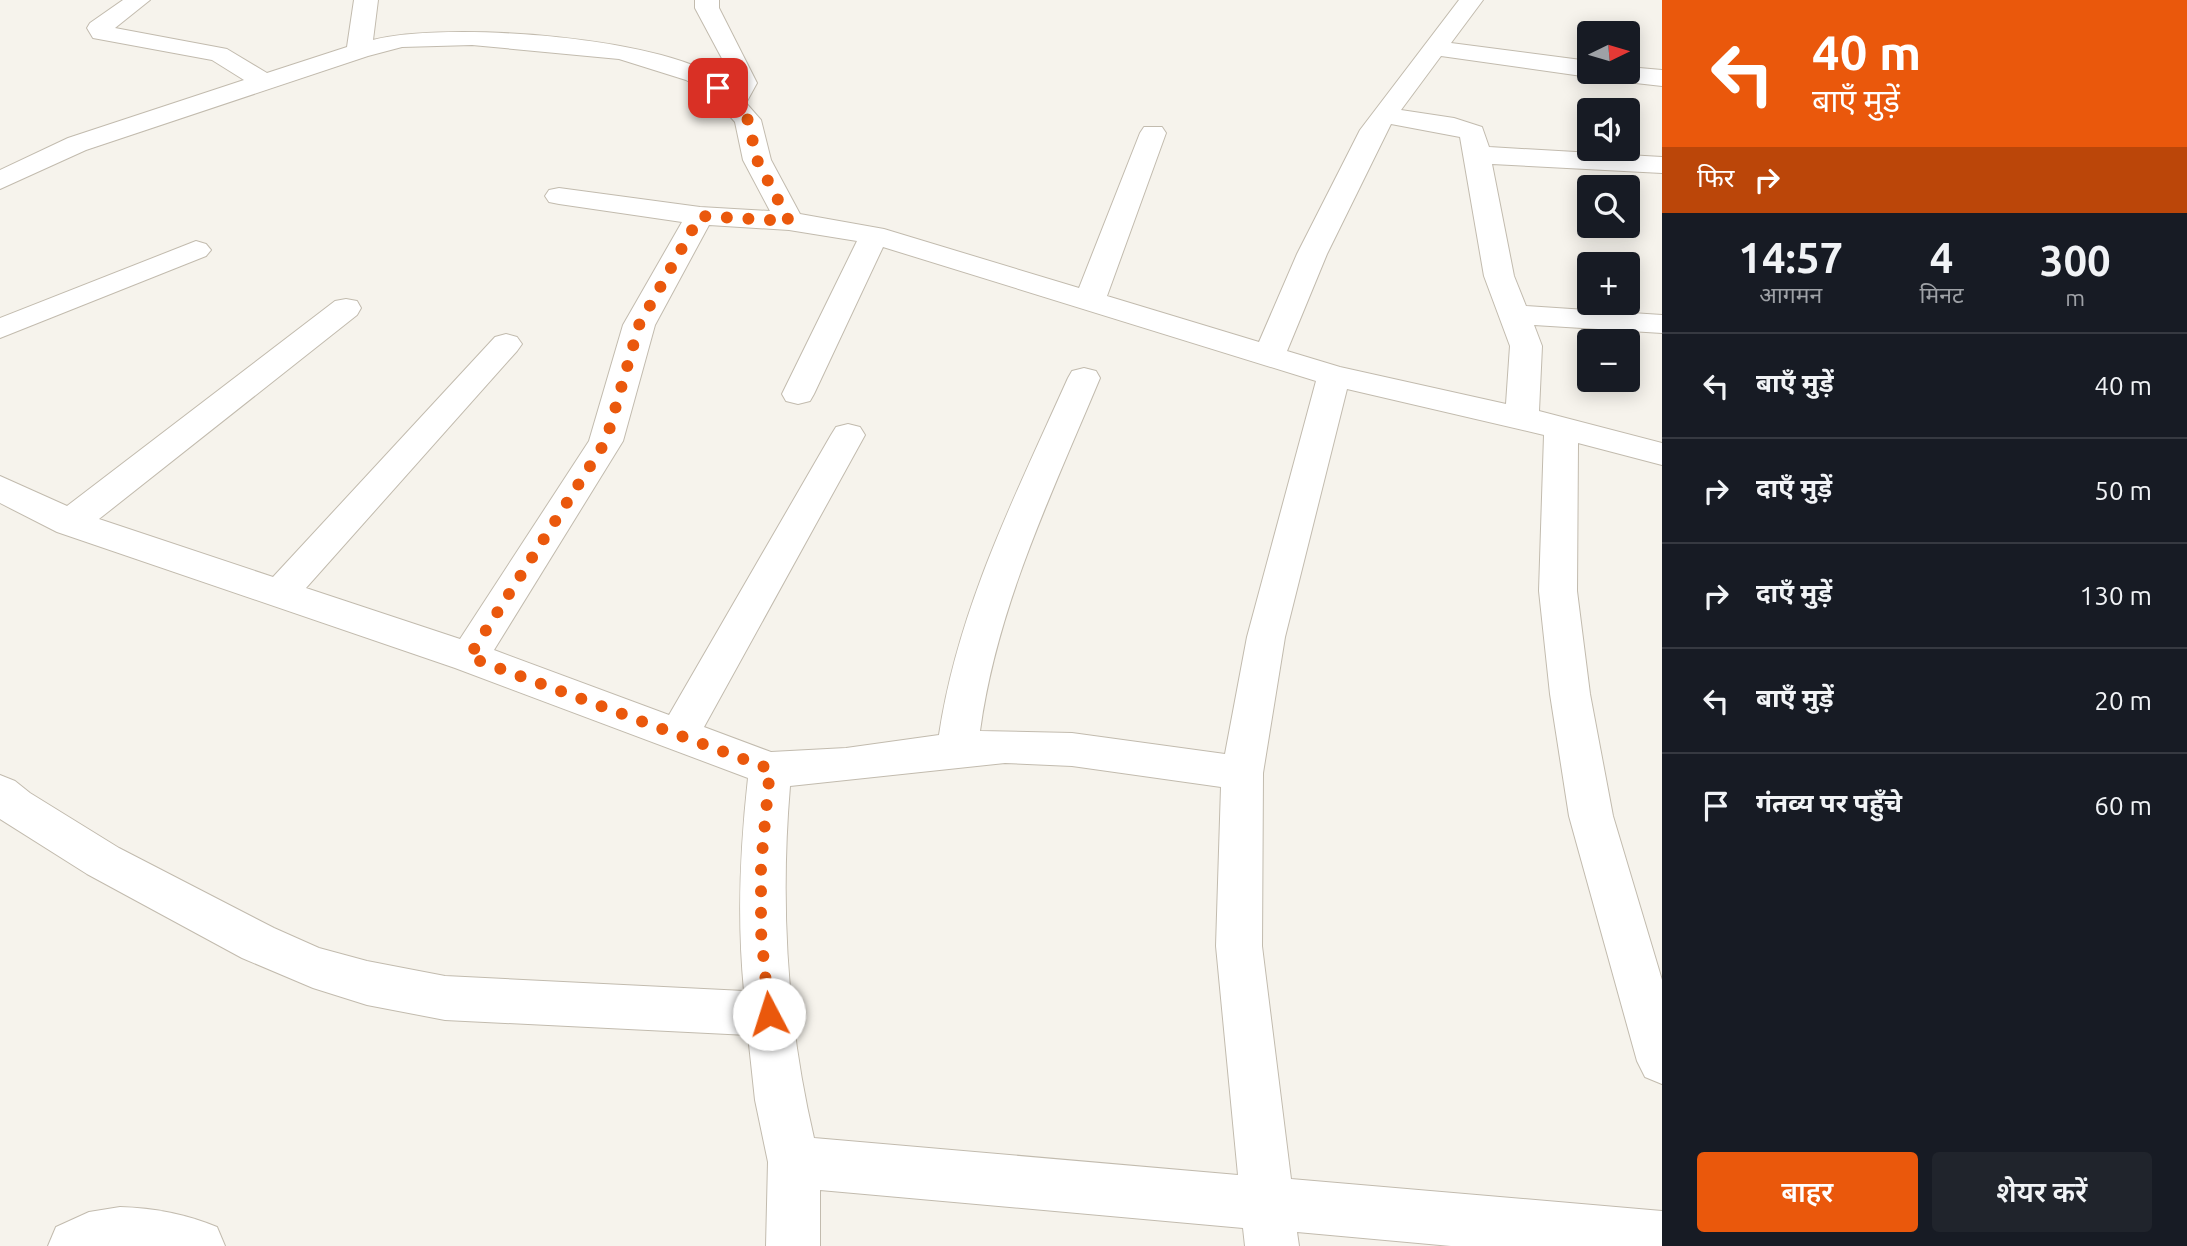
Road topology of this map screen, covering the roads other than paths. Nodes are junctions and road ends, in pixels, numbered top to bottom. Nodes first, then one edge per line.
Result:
1 (138, 0) edge
2 (366, 0) edge
3 (707, 0) edge
4 (1471, 0) edge
5 (1433, 48) junction
6 (359, 51) junction
7 (1577, 67) edge
8 (1640, 76) edge
9 (1662, 78) edge
10 (264, 83) junction
11 (733, 103) junction
12 (1382, 115) junction
13 (1153, 133) dead end
14 (1478, 155) junction
15 (1662, 165) edge
16 (0, 181) edge
17 (559, 196) dead end
18 (700, 216) junction
19 (789, 221) junction
20 (874, 235) junction
21 (196, 250) dead end
22 (1089, 303) junction
23 (346, 308) dead end
24 (1516, 315) junction
25 (1662, 324) edge
26 (0, 329) edge
27 (506, 344) dead end
28 (1269, 356) junction
29 (1334, 376) junction
30 (1084, 378) dead end
31 (798, 394) dead end
32 (1542, 423) junction
33 (848, 435) dead end
34 (1662, 454) edge
35 (0, 488) edge
36 (70, 523) junction
37 (280, 593) junction
38 (469, 657) junction
39 (679, 735) junction
40 (957, 750) junction
41 (770, 769) junction
42 (1242, 773) junction
43 (0, 793) edge
44 (769, 1014) junction
45 (1662, 1061) edge
46 (794, 1162) junction
47 (1270, 1224) edge
48 (1662, 1238) edge
49 (75, 1246) edge
50 (198, 1246) edge
51 (793, 1246) edge

1 - 10 street
2 - 6 street
3 - 11 street
4 - 5 street
5 - 7 street
5 - 12 street
6 - 10 street
6 - 11 street
8 - 9 street
10 - 16 street
11 - 19 street
12 - 14 street
12 - 28 street
13 - 22 street
14 - 15 street
14 - 24 street
17 - 18 street
18 - 19 street
18 - 38 street
19 - 20 street
20 - 22 street
20 - 31 street
21 - 26 street
22 - 28 street
23 - 36 street
24 - 25 street
24 - 32 street
27 - 37 street
28 - 29 street
29 - 32 street
29 - 42 street
30 - 40 street
32 - 34 street
32 - 45 street
33 - 39 street
35 - 36 street
36 - 37 street
37 - 38 street
38 - 39 street
39 - 41 street
40 - 41 street
40 - 42 street
41 - 44 street
42 - 47 street
43 - 44 street
44 - 46 street
46 - 47 street
46 - 51 street
47 - 48 street
49 - 50 street

